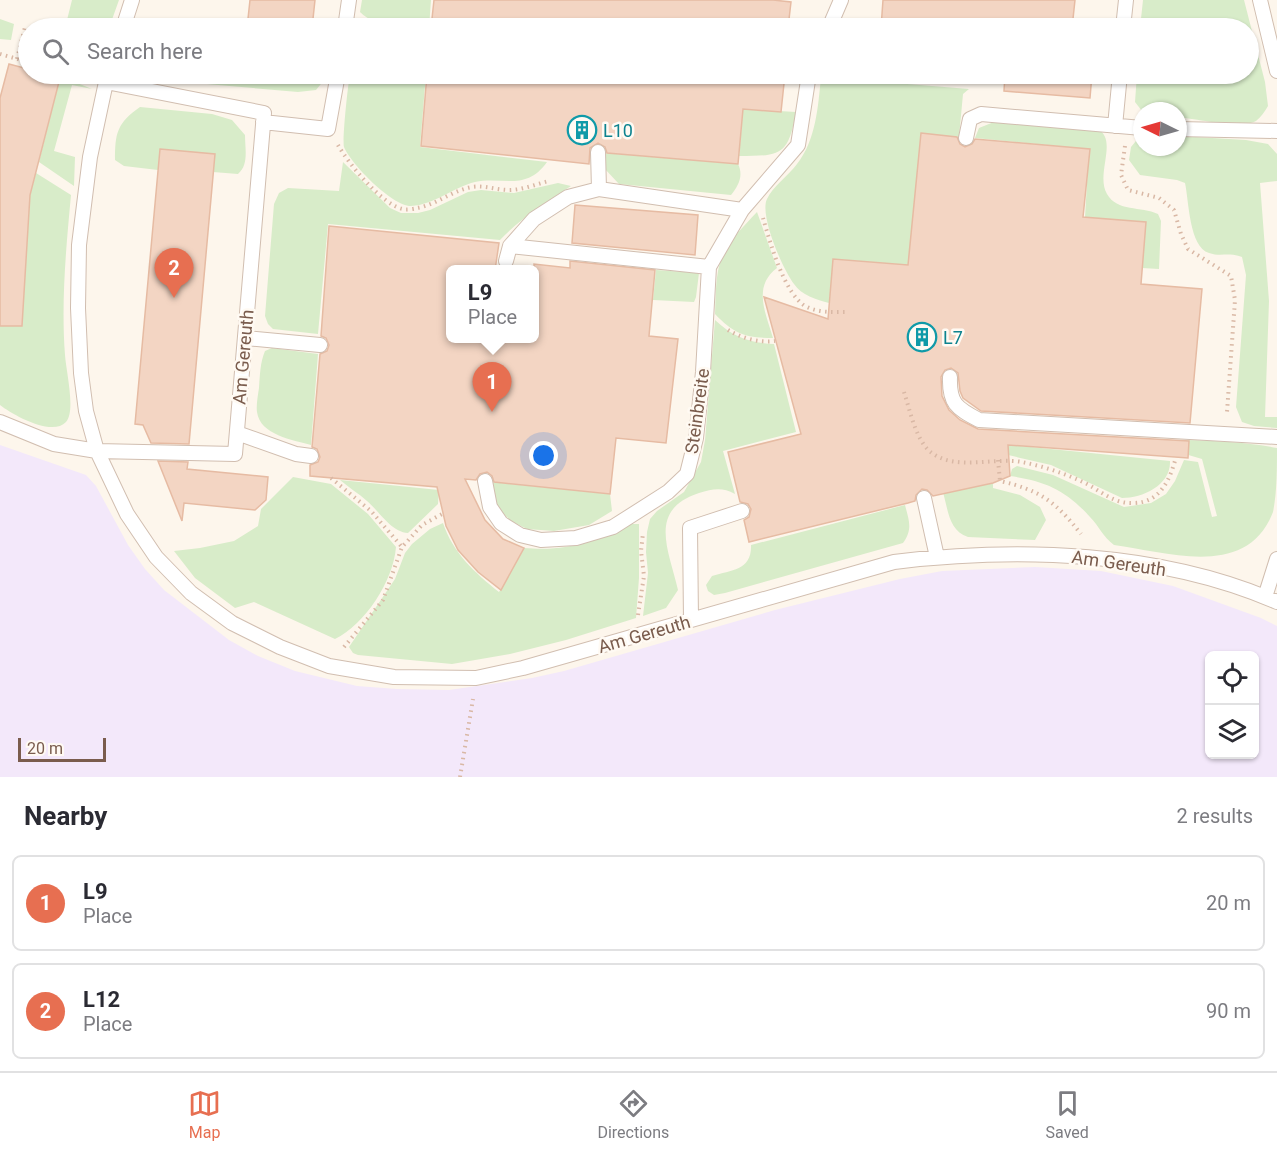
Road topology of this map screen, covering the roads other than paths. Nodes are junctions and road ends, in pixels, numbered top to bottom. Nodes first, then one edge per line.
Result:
1 (132, 0) edge
2 (349, 0) edge
3 (841, 0) edge
4 (1126, 0) edge
5 (1260, 0) edge
6 (126, 18) edge
7 (346, 18) edge
8 (833, 18) edge
9 (1124, 18) edge
10 (1277, 71) edge
11 (106, 84) edge
12 (134, 84) edge
13 (336, 84) edge
14 (807, 84) edge
15 (1120, 84) edge
16 (263, 122) junction
17 (1121, 127) junction
18 (1133, 128) edge
19 (1187, 129) edge
20 (1277, 131) edge
21 (966, 138) dead end
22 (598, 152) dead end
23 (599, 189) junction
24 (742, 210) junction
25 (510, 246) junction
26 (506, 261) dead end
27 (709, 267) junction
28 (245, 338) junction
29 (321, 345) dead end
30 (950, 377) dead end
31 (0, 422) edge
32 (237, 433) junction
33 (1277, 437) edge
34 (97, 451) junction
35 (311, 456) dead end
36 (485, 481) dead end
37 (924, 498) dead end
38 (742, 511) dead end
39 (937, 557) junction
40 (1277, 559) edge
41 (1271, 599) edge
42 (692, 620) junction

1 - 6 lane
2 - 7 lane
3 - 8 lane
4 - 9 lane
5 - 10 lane
11 - 34 lane, Am Gereuth
12 - 16 lane, Am Gereuth
13 - 16 lane, Am Gereuth
14 - 24 lane, Steinbreite
15 - 17 lane
16 - 28 lane, Am Gereuth
17 - 18 lane
17 - 21 lane
19 - 20 lane
22 - 23 lane
23 - 24 lane
23 - 25 lane
24 - 27 lane, Steinbreite
25 - 26 lane
25 - 27 lane
27 - 36 lane, Steinbreite
28 - 29 lane
28 - 32 lane, Am Gereuth
30 - 33 lane
31 - 34 lane, Am Gereuth
32 - 34 lane, Am Gereuth
32 - 35 lane
34 - 42 lane, Am Gereuth
37 - 39 lane
38 - 42 lane
39 - 41 lane, Am Gereuth
39 - 42 lane, Am Gereuth
40 - 41 lane

